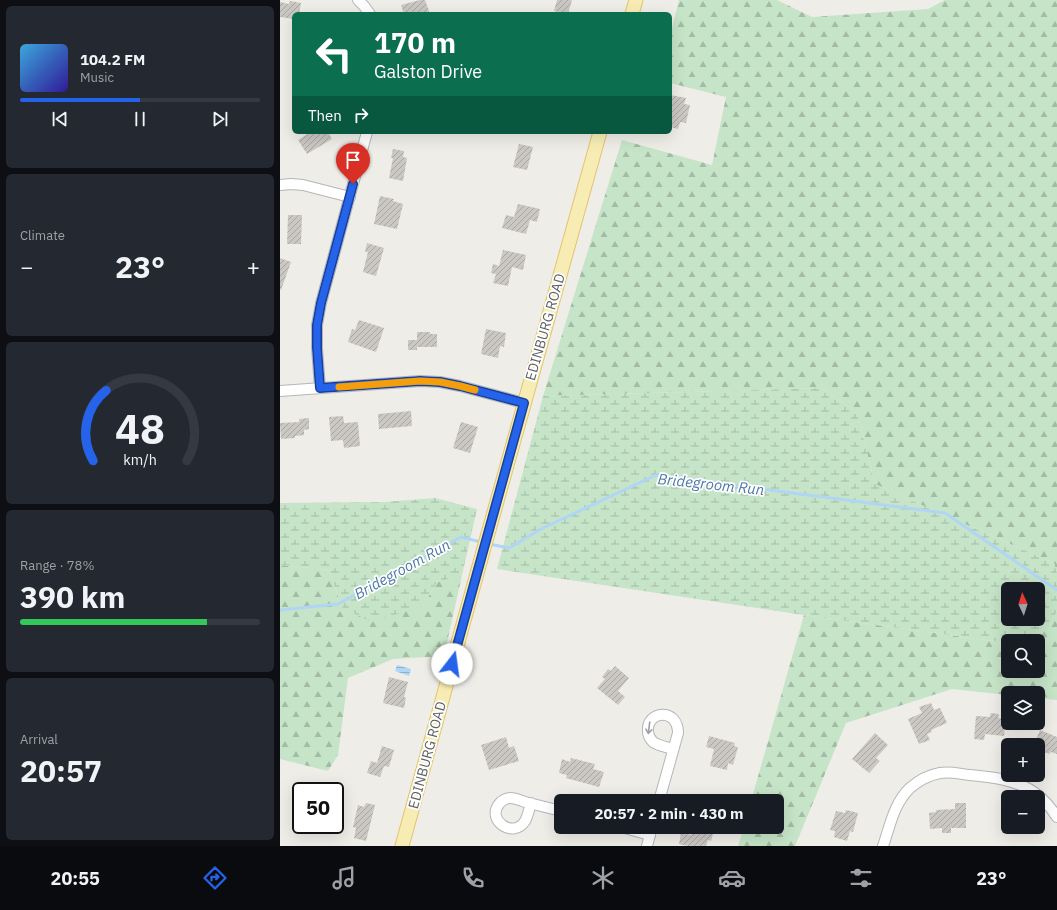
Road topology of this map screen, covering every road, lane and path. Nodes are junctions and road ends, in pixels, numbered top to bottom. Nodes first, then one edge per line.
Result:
1 (358, 0) edge
2 (636, 0) edge
3 (368, 12) edge
4 (633, 12) edge
5 (366, 134) edge
6 (599, 134) edge
7 (280, 185) edge
8 (350, 197) junction
9 (320, 388) junction
10 (280, 391) edge
11 (524, 403) junction
12 (673, 749) dead end
13 (661, 794) edge
14 (531, 803) dead end
15 (554, 809) edge
16 (1057, 818) edge
17 (650, 834) edge
18 (402, 846) edge
19 (647, 846) edge
20 (883, 846) edge

1 - 3 street
2 - 4 main road
5 - 8 street
6 - 11 main road, EDINBURG ROAD
7 - 8 street
8 - 9 street
9 - 10 street
9 - 11 street
11 - 18 main road, EDINBURG ROAD
12 - 13 street
14 - 15 street
16 - 20 street
17 - 19 street

